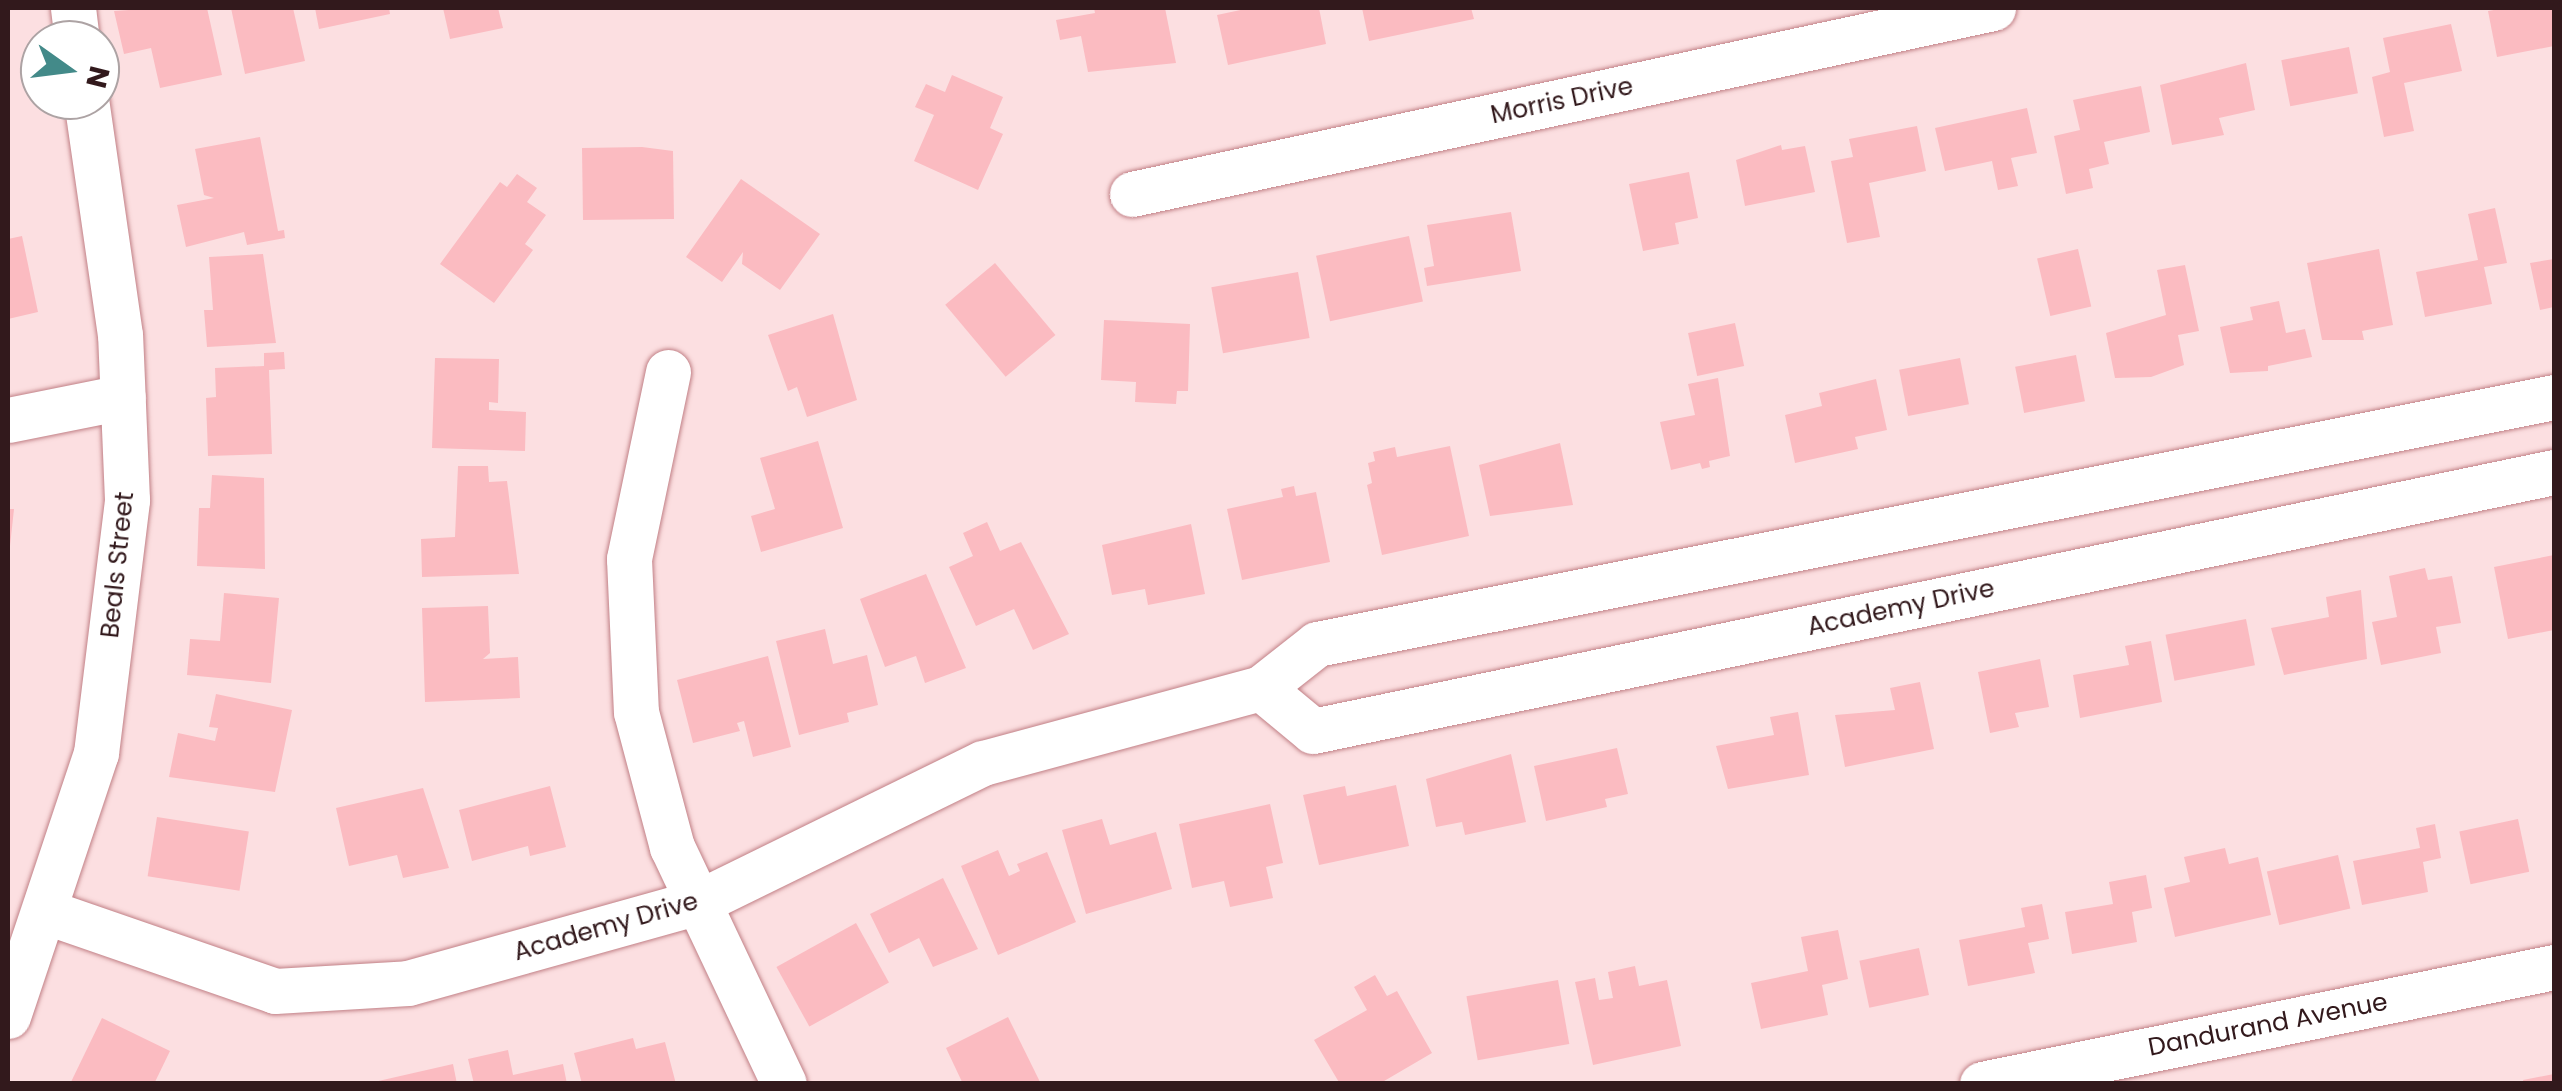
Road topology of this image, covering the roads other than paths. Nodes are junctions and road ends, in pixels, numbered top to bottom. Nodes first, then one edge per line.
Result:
1 (1993, 8) edge
2 (89, 120) edge
3 (1132, 194) dead end
4 (668, 372) dead end
5 (123, 397) junction
6 (2554, 397) edge
7 (8, 420) edge
8 (2554, 472) edge
9 (1261, 688) junction
10 (698, 902) junction
11 (47, 912) junction
12 (2554, 968) edge
13 (8, 1016) edge
14 (784, 1084) edge
15 (1982, 1084) edge

1 - 3 street, Morris Drive
2 - 5 street, Beals Street
4 - 10 street
5 - 7 street
5 - 11 street, Beals Street
6 - 9 street, Academy Drive
8 - 9 street, Academy Drive
9 - 10 street, Academy Drive
10 - 11 street, Academy Drive
10 - 14 street
11 - 13 street, Beals Street
12 - 15 street, Dandurand Avenue

